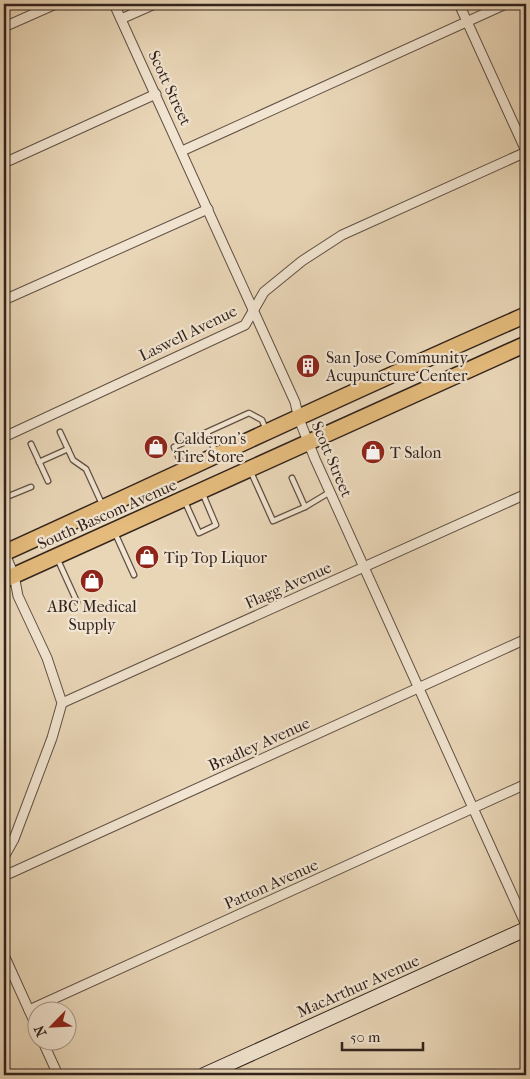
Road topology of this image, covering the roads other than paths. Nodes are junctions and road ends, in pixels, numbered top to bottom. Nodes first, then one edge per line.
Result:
1 (56, 4) edge
2 (114, 4) edge
3 (156, 4) edge
4 (459, 4) edge
5 (506, 4) edge
6 (121, 19) junction
7 (467, 21) junction
8 (4, 28) edge
9 (156, 94) junction
10 (182, 151) junction
11 (526, 152) edge
12 (4, 163) edge
13 (208, 209) junction
14 (4, 300) edge
15 (254, 311) junction
16 (526, 315) edge
17 (526, 344) edge
18 (299, 419) junction
19 (60, 432) dead end
20 (206, 433) junction
21 (268, 434) junction
22 (4, 437) edge
23 (309, 443) junction
24 (31, 444) dead end
25 (68, 450) junction
26 (218, 456) junction
27 (39, 462) junction
28 (250, 469) junction
29 (185, 471) junction
30 (292, 478) dead end
31 (48, 482) dead end
32 (31, 488) dead end
33 (201, 491) junction
34 (330, 492) junction
35 (526, 494) edge
36 (4, 498) edge
37 (183, 499) junction
38 (305, 507) junction
39 (103, 508) junction
40 (114, 530) junction
41 (4, 553) edge
42 (56, 556) junction
43 (364, 567) junction
44 (134, 575) dead end
45 (9, 577) edge
46 (76, 602) dead end
47 (526, 639) edge
48 (418, 688) junction
49 (62, 703) junction
50 (526, 784) edge
51 (473, 808) junction
52 (4, 857) edge
53 (4, 876) edge
54 (526, 927) edge
55 (4, 955) edge
56 (47, 1002) edge
57 (28, 1008) edge
58 (48, 1052) edge
59 (526, 1074) edge
60 (58, 1075) edge
61 (204, 1075) edge
62 (522, 1075) edge

1 - 8 street
2 - 6 street, Scott Street
3 - 6 street
4 - 7 street
5 - 7 street
6 - 9 street, Scott Street
7 - 10 street
7 - 11 street
9 - 10 street, Scott Street
9 - 12 street
10 - 13 street, Scott Street
11 - 15 street, Laswell Avenue
13 - 14 street
13 - 15 street, Scott Street
15 - 18 street, Scott Street
15 - 22 street, Laswell Avenue
16 - 18 main road, South Bascom Avenue
17 - 23 main road, South Bascom Avenue
18 - 21 main road, South Bascom Avenue
18 - 23 street, Scott Street
19 - 25 lane
20 - 21 lane
20 - 26 lane
20 - 29 lane
21 - 26 main road, South Bascom Avenue
23 - 28 main road, South Bascom Avenue
23 - 34 street, Scott Street
24 - 27 lane
25 - 27 lane
25 - 39 lane
26 - 29 main road, South Bascom Avenue
27 - 31 lane
28 - 33 main road, South Bascom Avenue
28 - 38 lane
29 - 39 main road, South Bascom Avenue
30 - 38 lane
32 - 36 lane
33 - 37 main road, South Bascom Avenue
33 - 37 lane
34 - 38 lane
34 - 43 street, Scott Street
35 - 43 street, Flagg Avenue
37 - 40 main road, South Bascom Avenue
39 - 41 main road, South Bascom Avenue
40 - 42 main road, South Bascom Avenue
40 - 44 lane
41 - 45 street
42 - 45 main road, South Bascom Avenue
42 - 46 lane
43 - 48 street, Scott Street
43 - 49 street, Flagg Avenue
45 - 49 street
47 - 48 street, Bradley Avenue
48 - 51 street, Scott Street
48 - 53 street, Bradley Avenue
49 - 52 street
50 - 51 street, Patton Avenue
51 - 54 street, Scott Street
51 - 56 street, Patton Avenue
54 - 61 street, MacArthur Avenue
55 - 57 street
58 - 60 street
59 - 62 street

